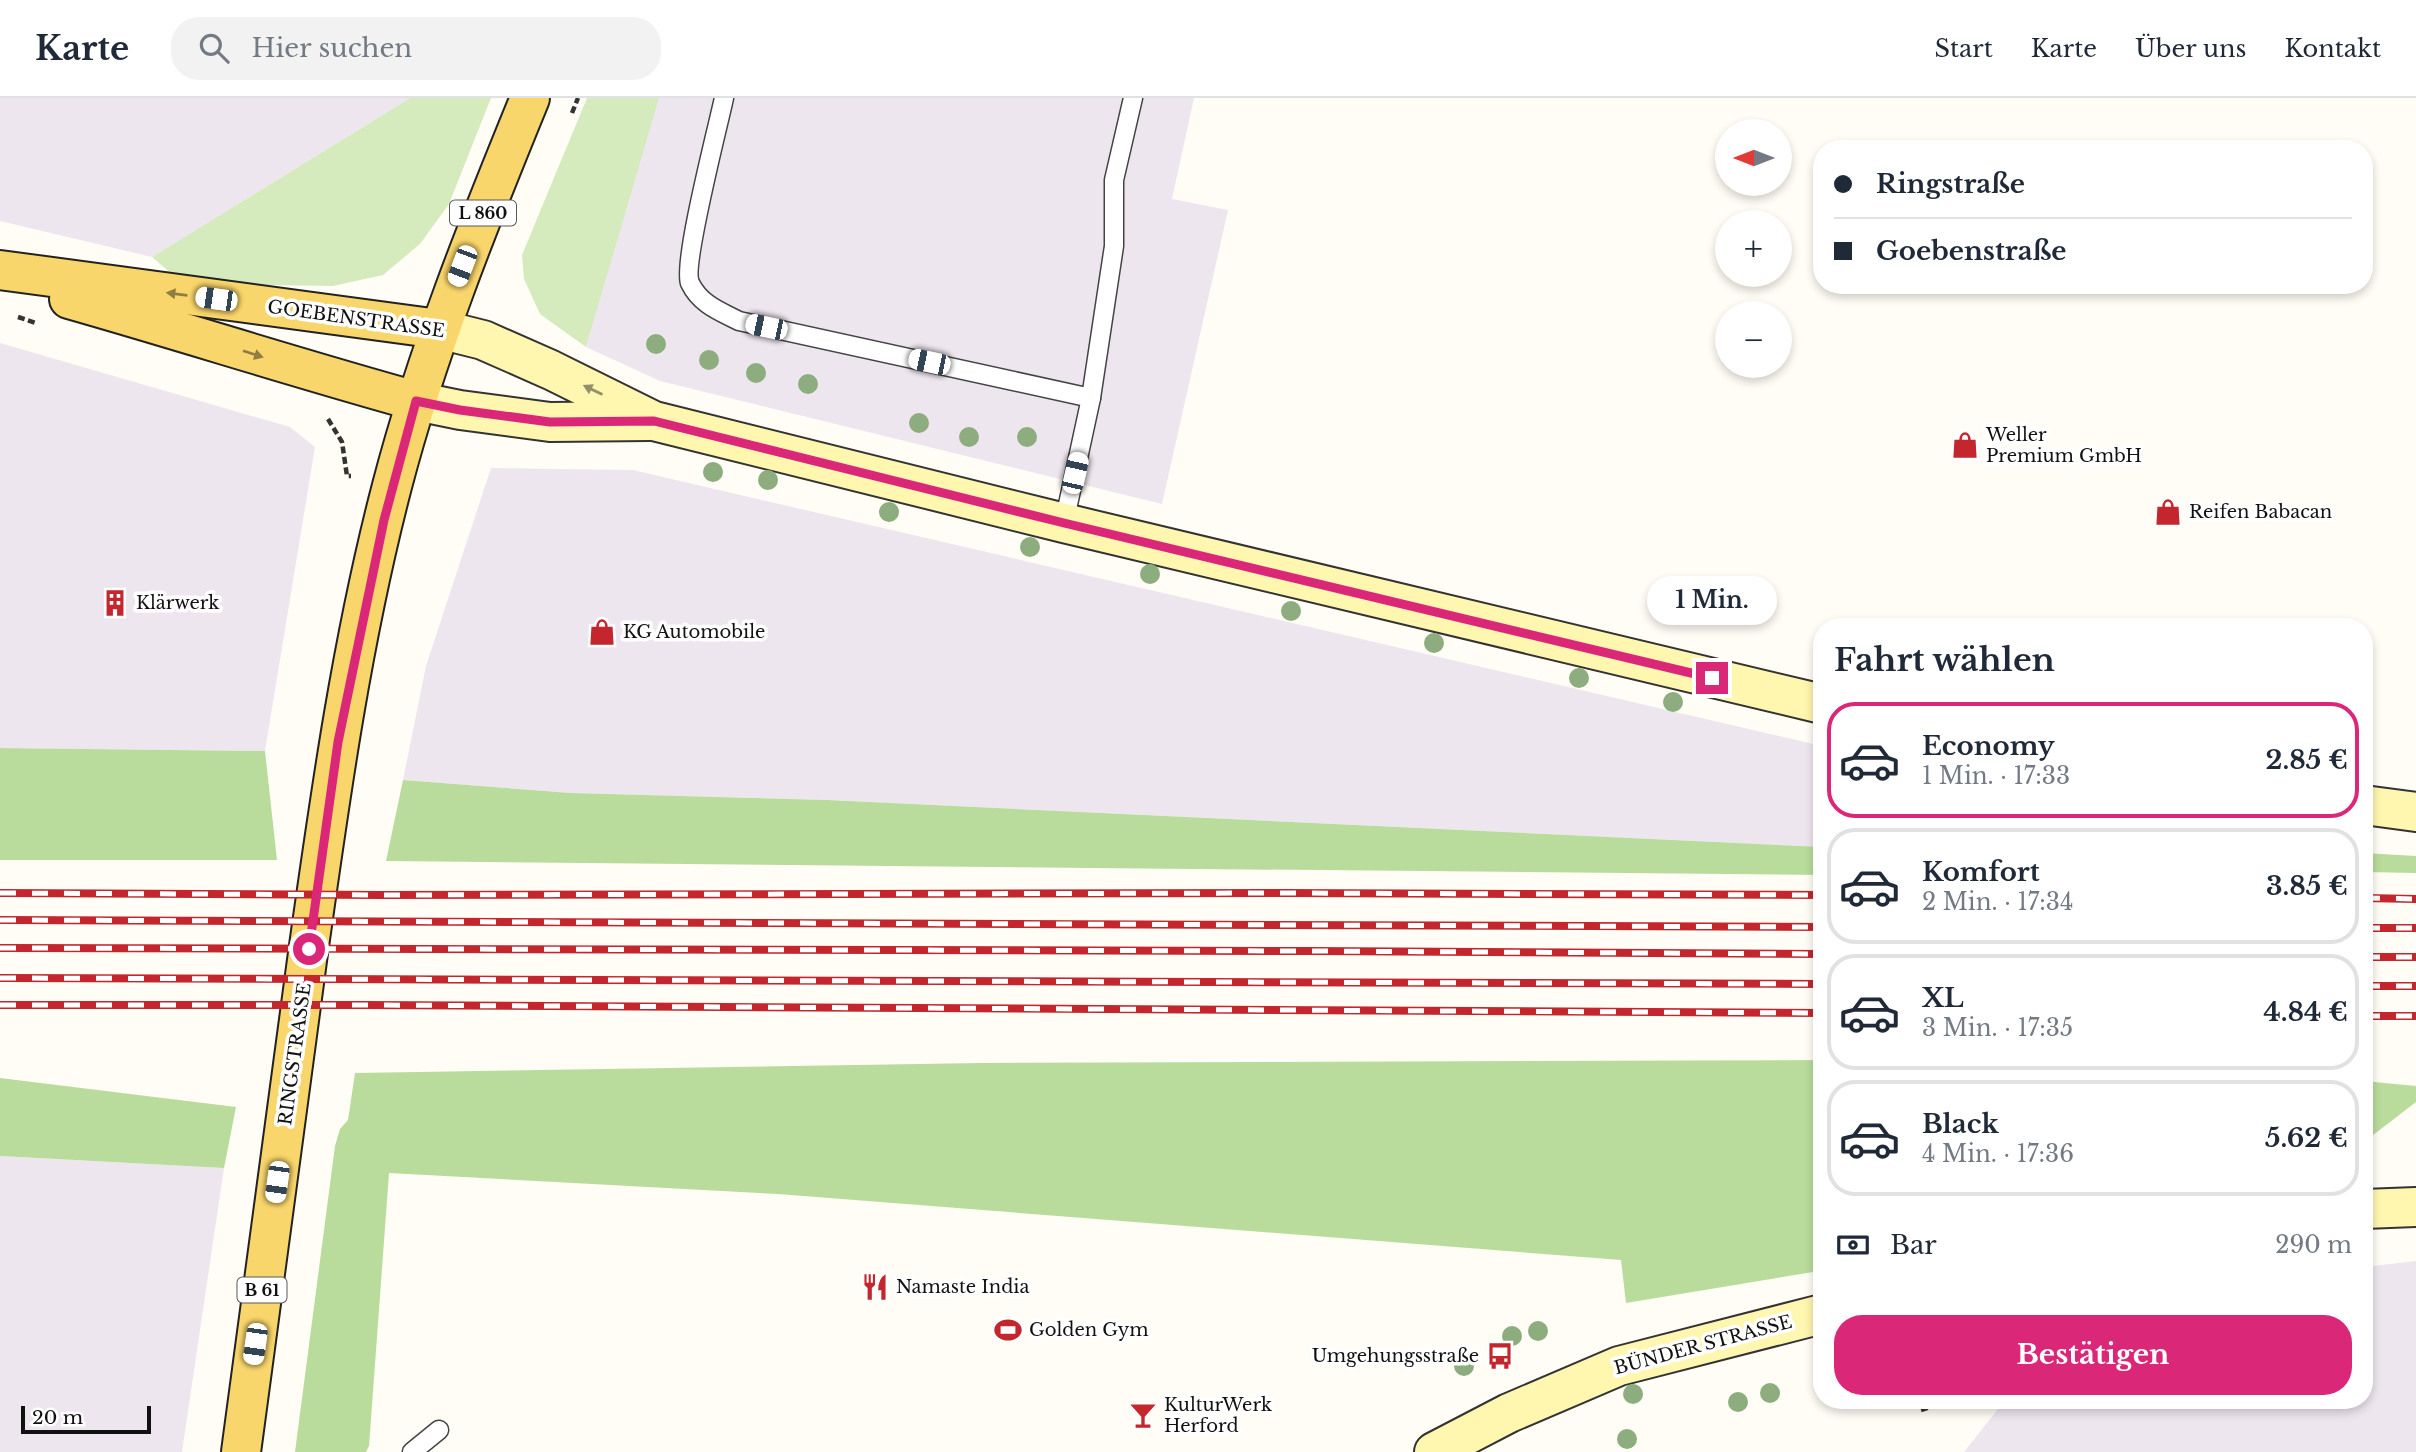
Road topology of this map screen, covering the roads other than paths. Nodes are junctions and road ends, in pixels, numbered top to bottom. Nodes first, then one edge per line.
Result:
1 (530, 98) edge
2 (724, 98) edge
3 (1133, 98) edge
4 (0, 270) edge
5 (0, 279) edge
6 (439, 329) junction
7 (1091, 398) junction
8 (416, 401) junction
9 (654, 421) junction
10 (1064, 523) junction
11 (1813, 702) edge
12 (2373, 806) edge
13 (2416, 812) edge
14 (2416, 1207) edge
15 (2373, 1209) edge
16 (1813, 1316) edge
17 (439, 1430) dead end
18 (241, 1452) edge
19 (412, 1452) edge
20 (1434, 1452) edge

1 - 6 main road, RINGSTRASSE / L 860
2 - 7 lane
3 - 7 lane
6 -> 4 main road, GOEBENSTRASSE
5 -> 8 main road, GOEBENSTRASSE
6 - 8 main road, RINGSTRASSE / L 860
9 -> 6 street, GOEBENSTRASSE
7 - 10 lane
8 - 9 street, GOEBENSTRASSE
8 - 18 main road, RINGSTRASSE / B 61
9 - 10 street, GOEBENSTRASSE
10 - 11 street, GOEBENSTRASSE
12 - 13 street
14 - 15 street
16 - 20 street, BÜNDER STRASSE
17 - 19 lane

